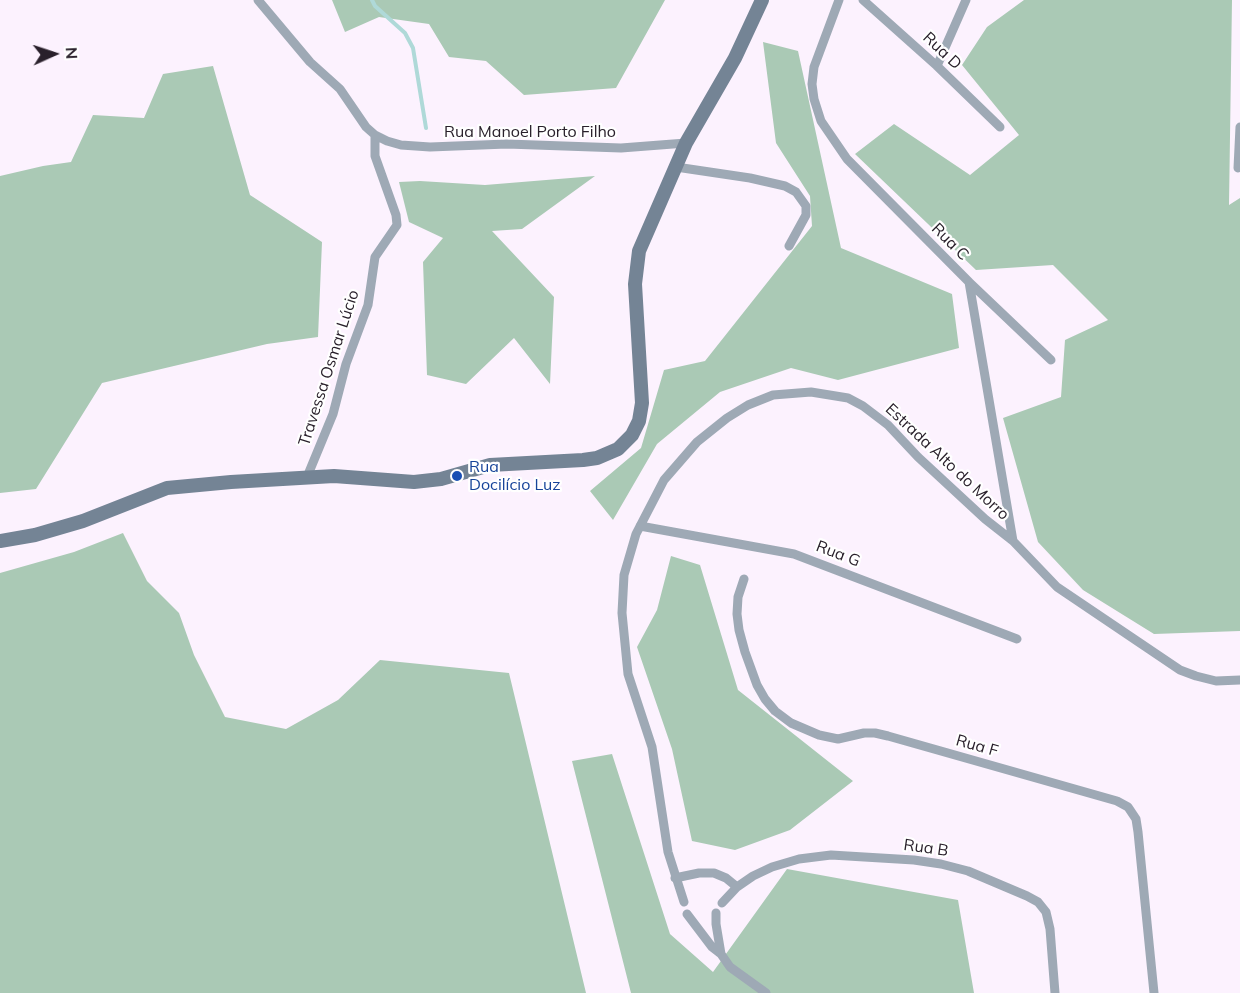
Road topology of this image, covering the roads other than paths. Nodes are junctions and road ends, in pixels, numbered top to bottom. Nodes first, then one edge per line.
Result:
1 (258, 0) edge
2 (762, 0) edge
3 (838, 0) edge
4 (862, 0) edge
5 (966, 0) edge
6 (937, 66) junction
7 (1000, 127) dead end
8 (1240, 127) edge
9 (375, 135) junction
10 (686, 143) junction
11 (676, 167) junction
12 (1238, 168) dead end
13 (789, 246) dead end
14 (969, 282) junction
15 (1051, 360) dead end
16 (307, 477) junction
17 (640, 526) junction
18 (0, 541) edge
19 (1012, 541) junction
20 (744, 579) dead end
21 (1017, 639) dead end
22 (1240, 680) edge
23 (675, 878) junction
24 (737, 887) junction
25 (684, 902) dead end
26 (722, 903) dead end
27 (716, 913) dead end
28 (687, 914) dead end
29 (721, 954) junction
30 (766, 993) edge
31 (1055, 993) edge
32 (1154, 993) edge

1 - 9 street
2 - 10 main road
3 - 14 street, Rua C
4 - 6 street, Rua D
5 - 6 street
6 - 7 street, Rua D
8 - 12 street
9 - 10 street, Rua Manoel Porto Filho
9 - 16 street, Travessa Osmar Lúcio
10 - 11 main road
11 - 13 street
11 - 16 main road
14 - 15 street
14 - 19 street, Rua C
16 - 18 main road
17 - 19 street, Estrada Alto do Morro
17 - 21 street, Rua G
17 - 23 street, Estrada Alto do Morro
19 - 22 street, Estrada Alto do Morro
20 - 32 street, Rua F
23 - 24 street
23 - 25 street, Estrada Alto do Morro
24 - 26 street, Rua B
24 - 31 street, Rua B
27 - 29 street
28 - 29 street
29 - 30 street

